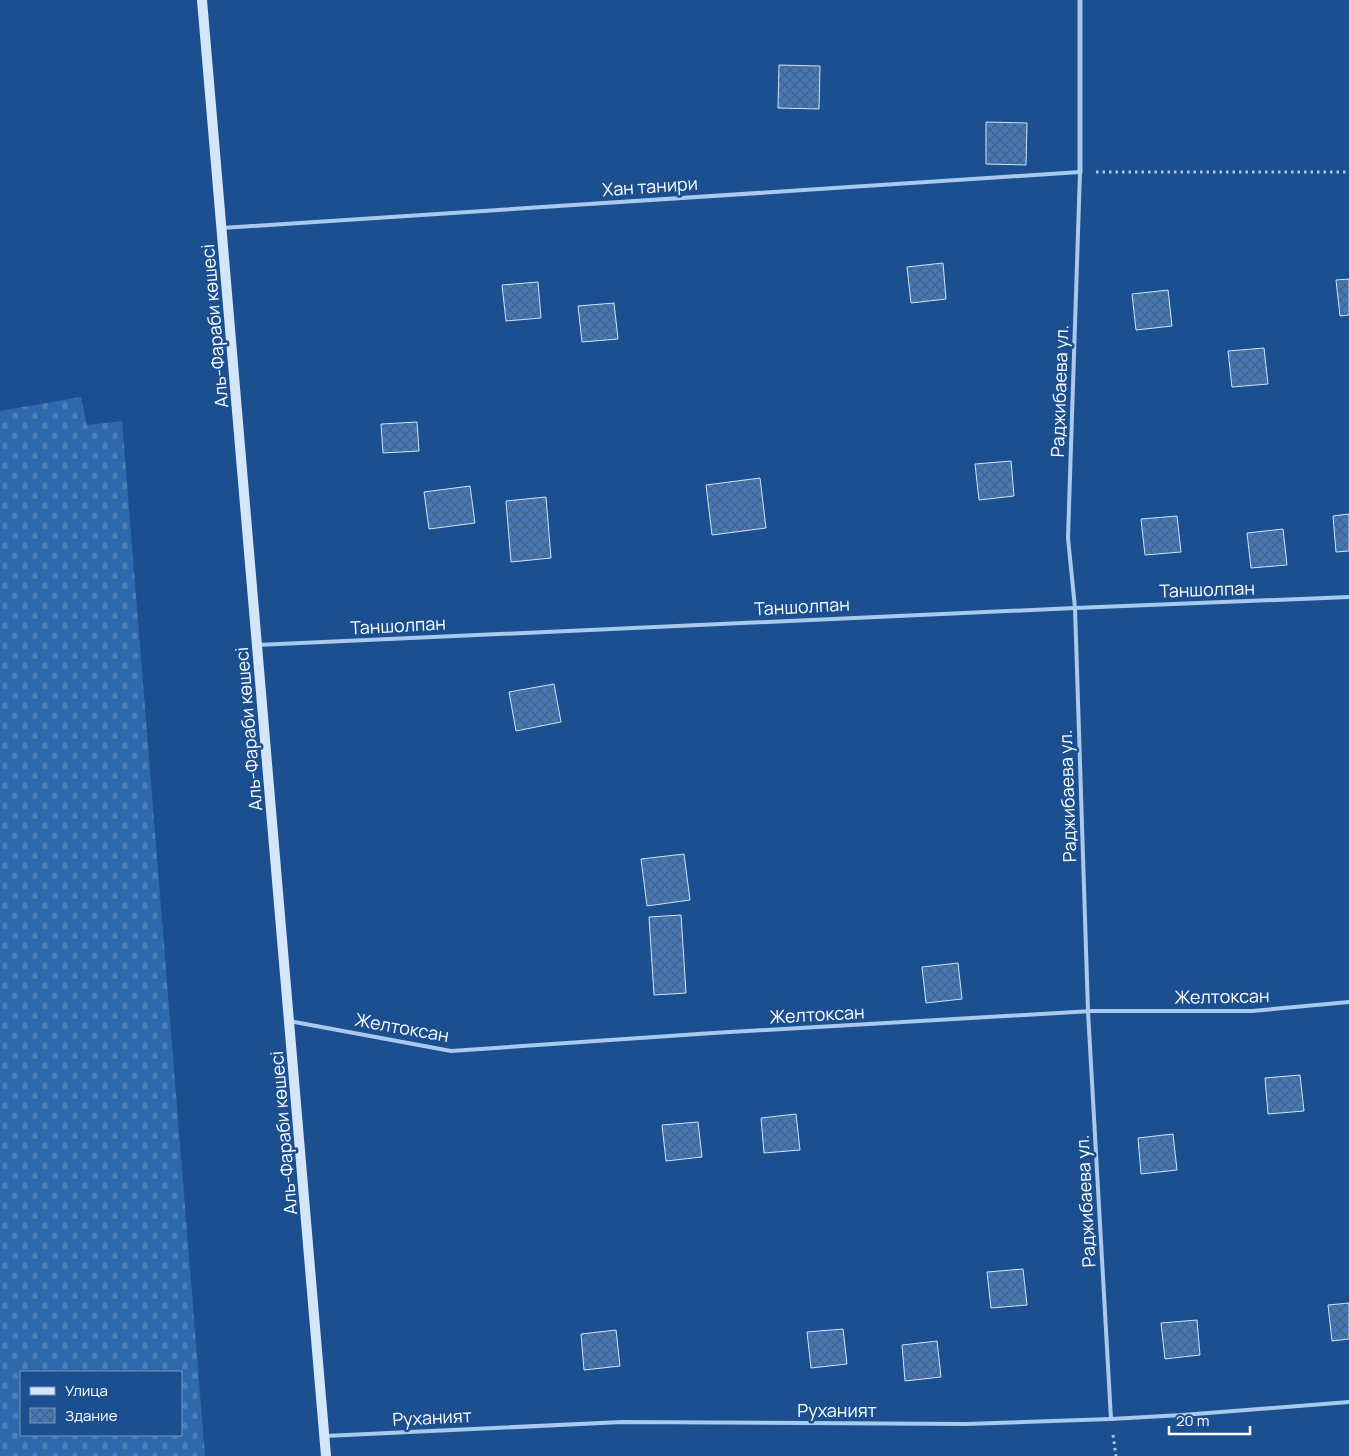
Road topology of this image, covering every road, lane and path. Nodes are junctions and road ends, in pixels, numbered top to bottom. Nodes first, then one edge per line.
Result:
1 (202, 0) edge
2 (1080, 0) edge
3 (1080, 172) junction
4 (1349, 172) edge
5 (222, 228) junction
6 (1349, 597) edge
7 (1075, 608) junction
8 (257, 645) junction
9 (1349, 1002) edge
10 (1088, 1011) junction
11 (289, 1021) junction
12 (1349, 1402) edge
13 (1111, 1419) junction
14 (325, 1436) junction
15 (326, 1456) edge
16 (1116, 1456) edge

1 - 5 main road, Аль-Фараби көшесі
2 - 3 street
3 - 4 path
3 - 5 lane, Хан танири
3 - 7 lane, Раджибаева ул.
5 - 8 main road, Аль-Фараби көшесі
6 - 7 lane, Таншолпан
7 - 8 lane, Таншолпан
7 - 10 lane, Раджибаева ул.
8 - 11 main road, Аль-Фараби көшесі
9 - 10 lane, Желтоксан
10 - 11 lane, Желтоксан
10 - 13 lane, Раджибаева ул.
11 - 14 main road, Аль-Фараби көшесі
12 - 13 lane, Руханият
13 - 14 lane, Руханият
13 - 16 path
14 - 15 main road, Аль-Фараби көшесі

